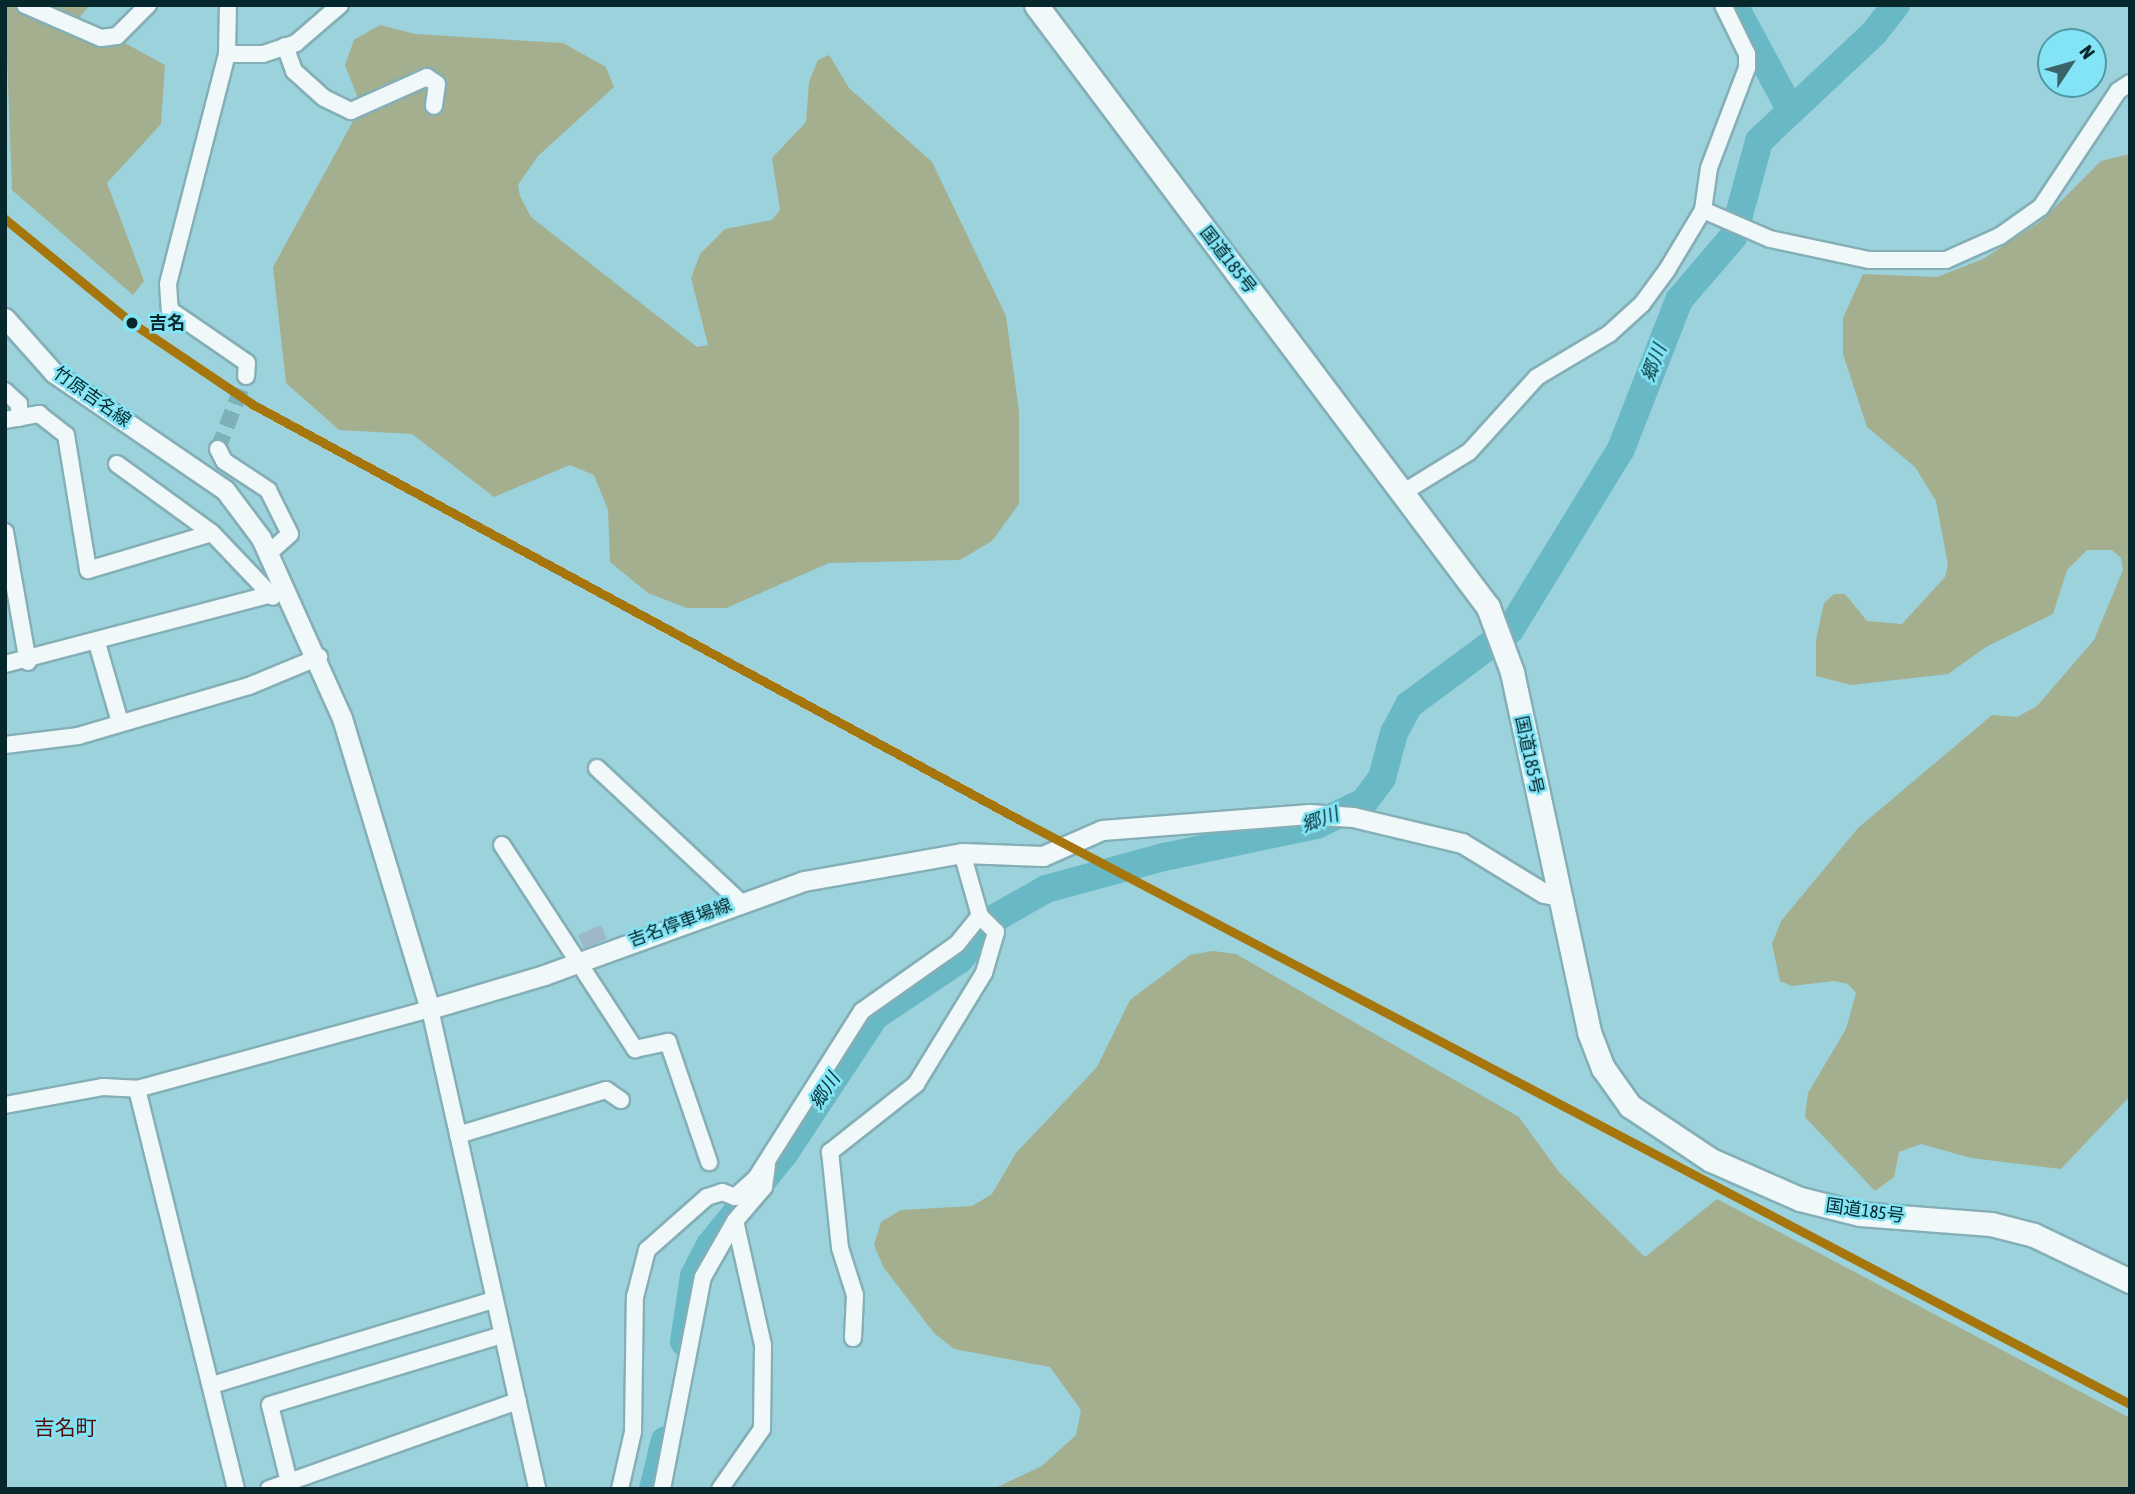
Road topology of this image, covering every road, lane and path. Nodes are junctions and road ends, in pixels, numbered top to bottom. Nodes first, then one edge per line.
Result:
1 (25, 5) edge
2 (148, 5) edge
3 (228, 5) edge
4 (340, 5) edge
5 (1035, 5) edge
6 (1725, 7) edge
7 (285, 47) junction
8 (227, 54) junction
9 (2130, 83) edge
10 (434, 106) dead end
11 (1703, 210) junction
12 (5, 318) edge
13 (246, 376) dead end
14 (5, 391) edge
15 (12, 419) edge
16 (218, 449) dead end
17 (117, 464) dead end
18 (1404, 492) junction
19 (5, 532) edge
20 (212, 533) junction
21 (269, 553) junction
22 (9, 579) edge
23 (279, 593) junction
24 (97, 643) junction
25 (319, 657) junction
26 (28, 662) junction
27 (5, 664) edge
28 (120, 722) junction
29 (5, 745) edge
30 (597, 768) dead end
31 (502, 845) dead end
32 (962, 853) junction
33 (1559, 896) junction
34 (739, 901) junction
35 (985, 922) junction
36 (582, 960) junction
37 (430, 1009) junction
38 (137, 1089) junction
39 (621, 1100) dead end
40 (5, 1105) edge
41 (458, 1135) junction
42 (709, 1162) dead end
43 (766, 1171) junction
44 (735, 1221) junction
45 (2130, 1281) edge
46 (494, 1300) junction
47 (502, 1335) junction
48 (853, 1338) dead end
49 (212, 1385) junction
50 (518, 1401) junction
51 (289, 1482) junction
52 (236, 1489) edge
53 (269, 1489) edge
54 (537, 1489) edge
55 (620, 1489) edge
56 (662, 1489) edge
57 (720, 1489) edge

1 - 2 street
3 - 8 street
4 - 7 street
5 - 18 highway, 国道185号
6 - 11 street
7 - 8 street
7 - 10 street
8 - 13 street
9 - 11 street
11 - 18 street
12 - 21 main road, 竹原吉名線
14 - 15 street
15 - 20 street
16 - 21 street
17 - 20 street
18 - 33 highway, 国道185号
19 - 22 street
20 - 23 street
21 - 23 main road
22 - 26 street
23 - 24 street
23 - 25 main road
24 - 26 street
24 - 28 street
25 - 28 street
25 - 37 main road
26 - 27 street
28 - 29 street
30 - 34 street
31 - 36 street
32 - 33 main road, 吉名停車場線
32 - 34 main road, 吉名停車場線
32 - 35 street
33 - 45 highway, 国道185号
34 - 36 main road, 吉名停車場線
35 - 43 street
35 - 48 street
36 - 37 main road, 吉名停車場線
36 - 42 street
37 - 38 street
37 - 41 street
38 - 40 street
38 - 49 street
39 - 41 street
41 - 46 street
43 - 44 street
43 - 55 street
44 - 56 street
44 - 57 street
46 - 47 street
46 - 49 street
47 - 50 street
47 - 51 street
49 - 52 street
50 - 51 street
50 - 54 street
51 - 53 street

